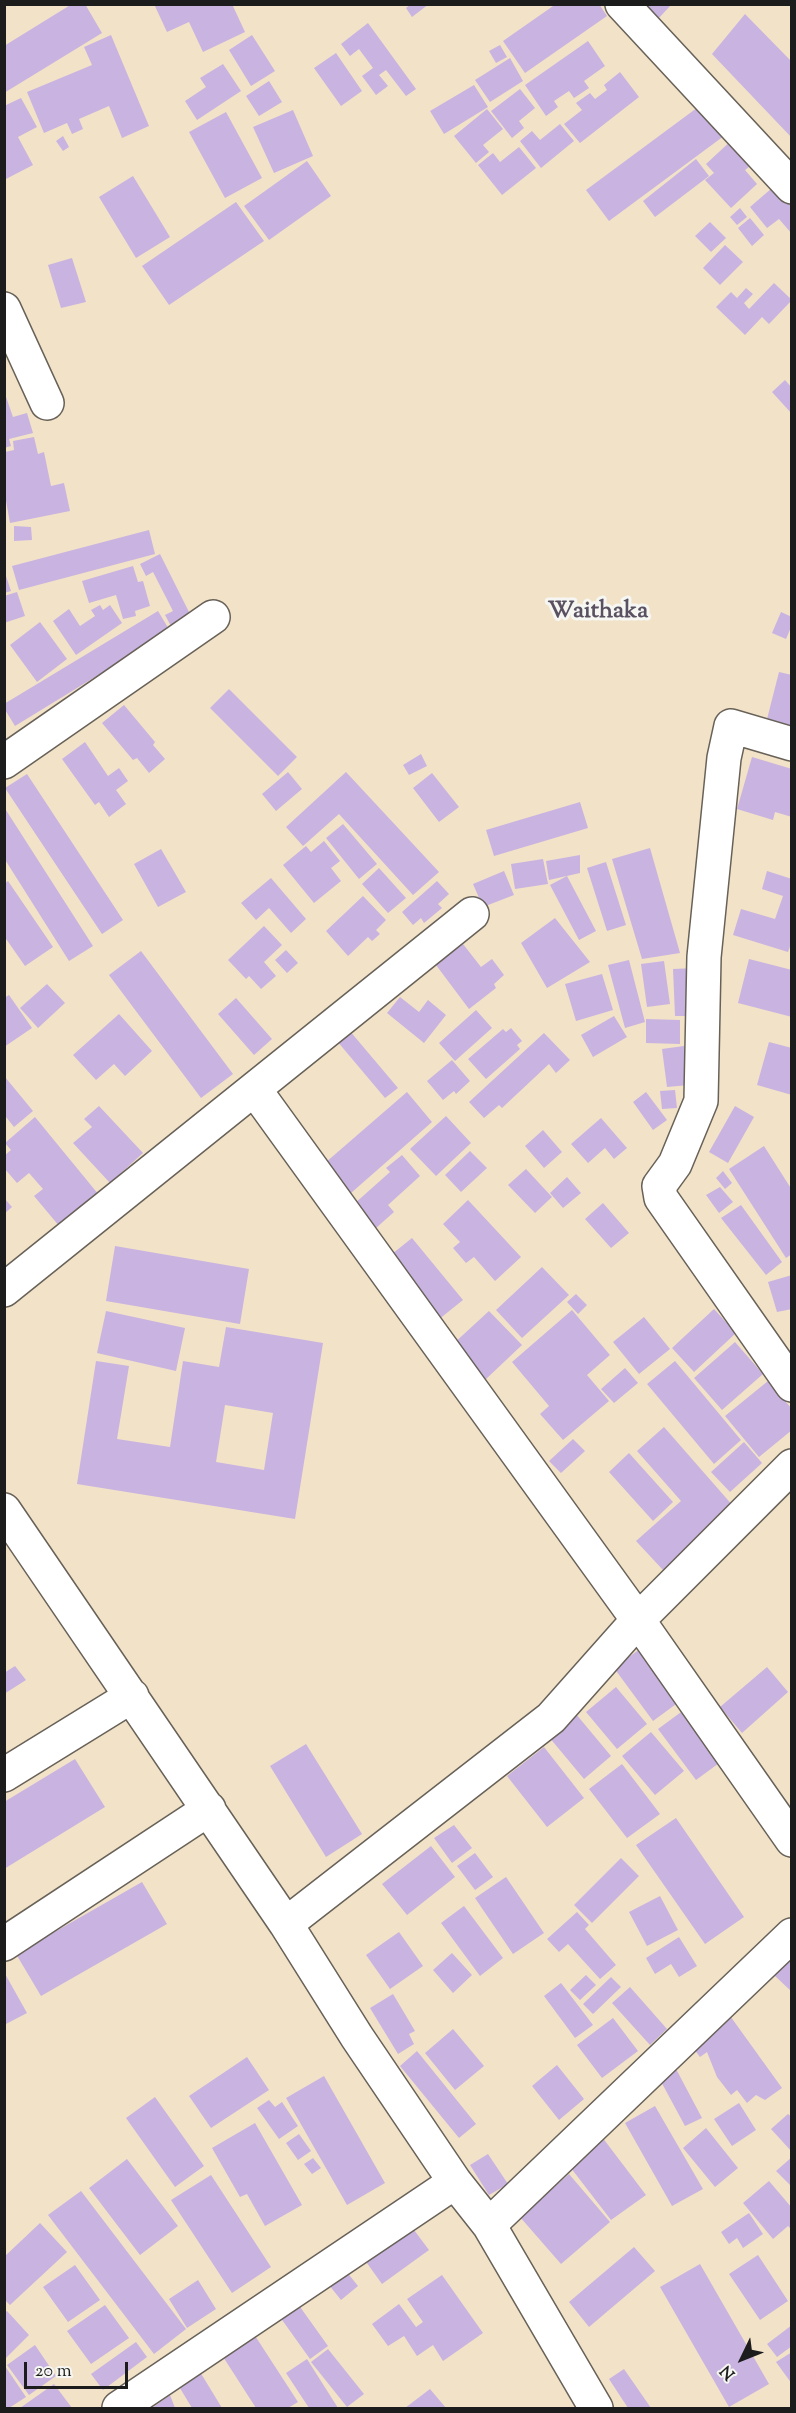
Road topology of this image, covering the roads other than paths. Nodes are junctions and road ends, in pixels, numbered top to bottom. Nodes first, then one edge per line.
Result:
1 (622, 4) edge
2 (792, 187) edge
3 (4, 309) edge
4 (47, 403) dead end
5 (213, 617) dead end
6 (792, 744) edge
7 (4, 762) edge
8 (472, 914) dead end
9 (255, 1090) junction
10 (4, 1290) edge
11 (792, 1385) edge
12 (792, 1466) edge
13 (4, 1510) edge
14 (638, 1620) junction
15 (132, 1696) junction
16 (4, 1776) edge
17 (209, 1809) junction
18 (792, 1840) edge
19 (286, 1924) junction
20 (792, 1935) edge
21 (4, 1944) edge
22 (455, 2182) junction
23 (489, 2225) junction
24 (119, 2409) edge
25 (596, 2409) edge

1 - 2 street
3 - 4 street
5 - 7 street
6 - 11 street
8 - 9 street
9 - 10 street
9 - 14 street
12 - 14 street
13 - 15 street
14 - 18 street
14 - 19 street
15 - 16 street
15 - 17 street
17 - 19 street
17 - 21 street
19 - 22 street
20 - 23 street
22 - 23 street
22 - 24 street
23 - 25 street

